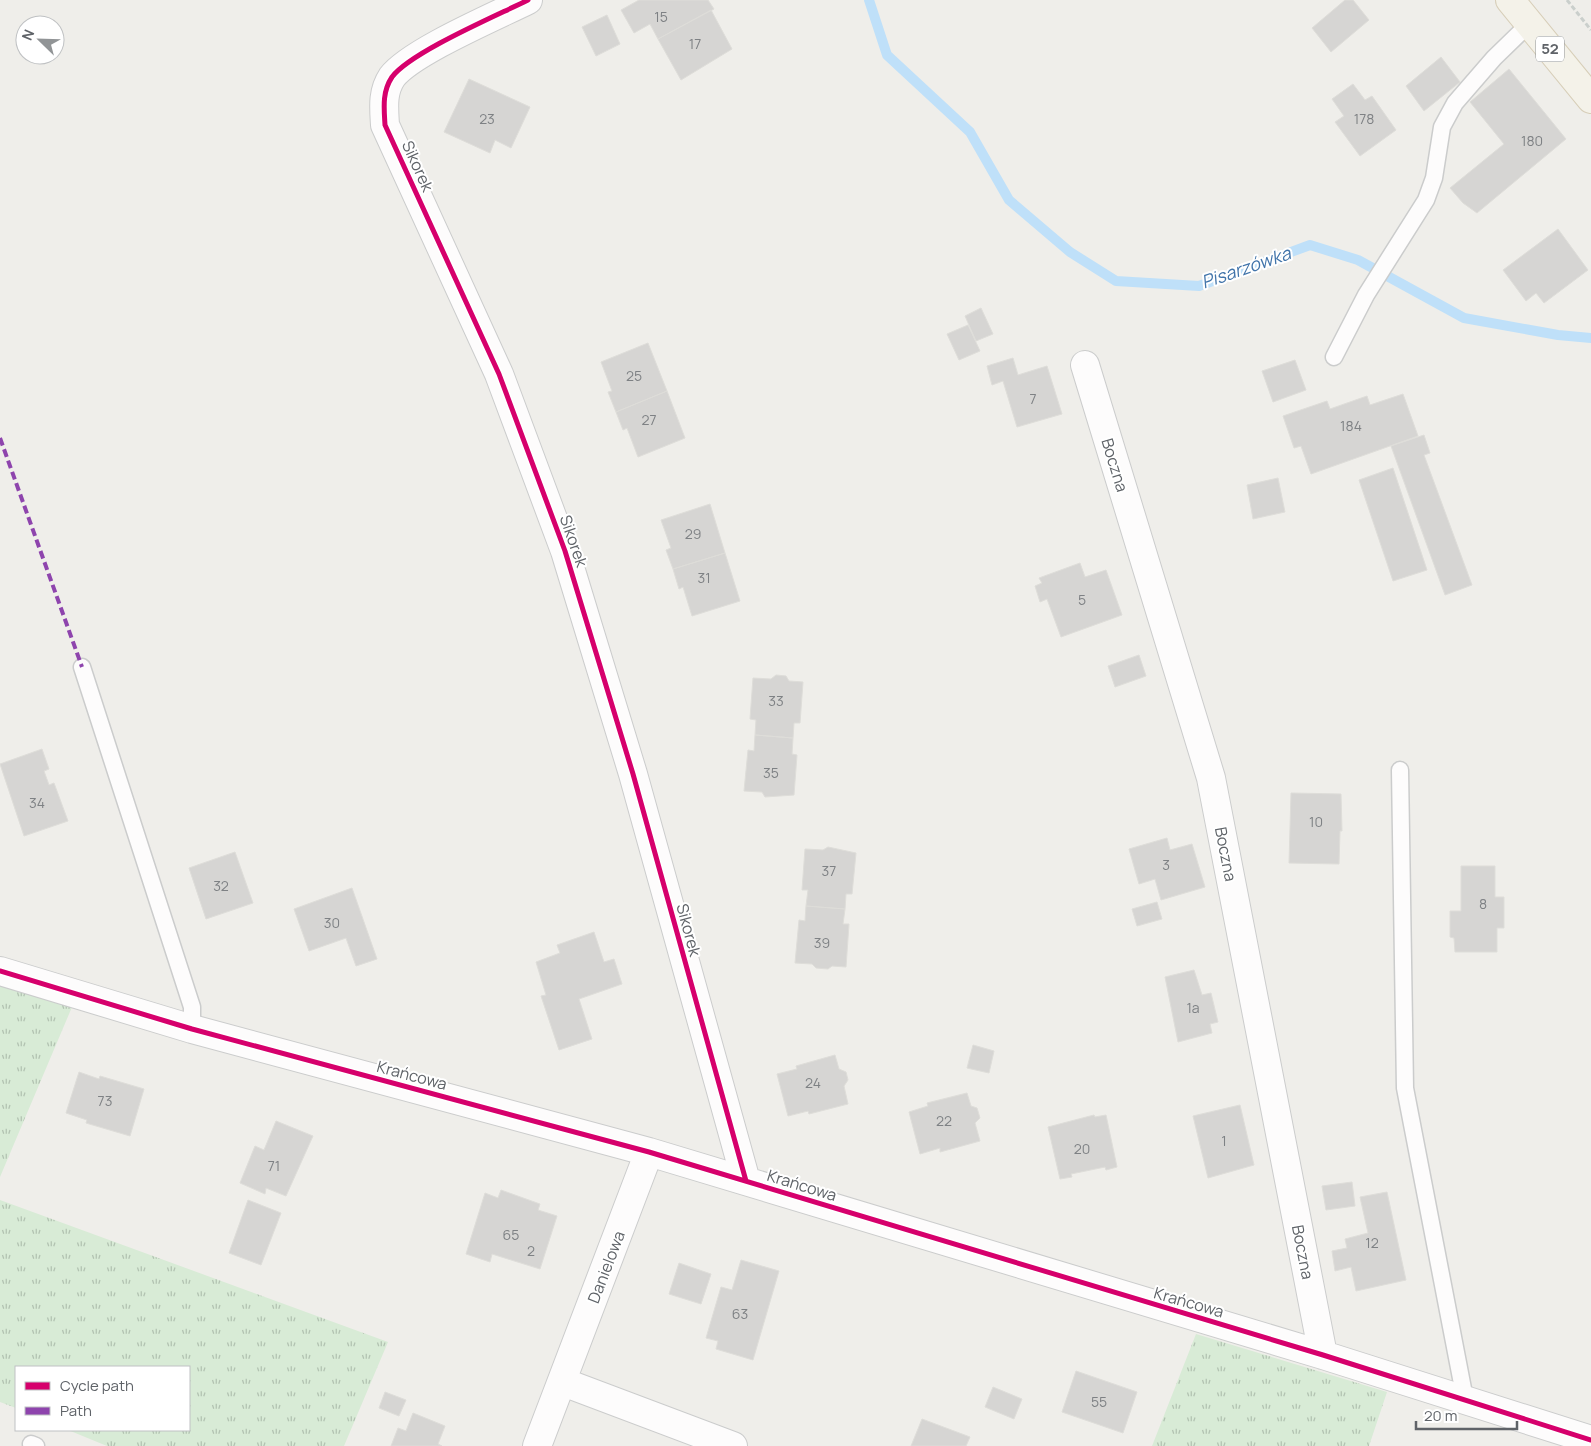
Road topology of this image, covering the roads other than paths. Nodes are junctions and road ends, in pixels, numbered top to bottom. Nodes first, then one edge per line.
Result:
1 (528, 0) edge
2 (1510, 0) edge
3 (1530, 24) junction
4 (1591, 99) edge
5 (1334, 357) dead end
6 (1084, 364) dead end
7 (82, 667) dead end
8 (1400, 770) dead end
9 (0, 971) edge
10 (192, 1028) junction
11 (649, 1152) junction
12 (746, 1181) junction
13 (1323, 1354) junction
14 (563, 1382) junction
15 (1465, 1399) junction
16 (1591, 1440) edge
17 (536, 1446) edge
18 (733, 1446) edge

1 - 12 street, Sikorek
2 - 3 main road, 52
3 - 4 main road, 52
3 - 5 lane
6 - 13 street, Boczna
7 - 10 lane
8 - 15 lane
9 - 10 street, Krańcowa
10 - 11 street, Krańcowa
11 - 12 street, Krańcowa
11 - 14 street, Danielowa
12 - 13 street, Krańcowa
13 - 15 street, Krańcowa
14 - 17 street, Danielowa
14 - 18 street
15 - 16 street, Krańcowa

